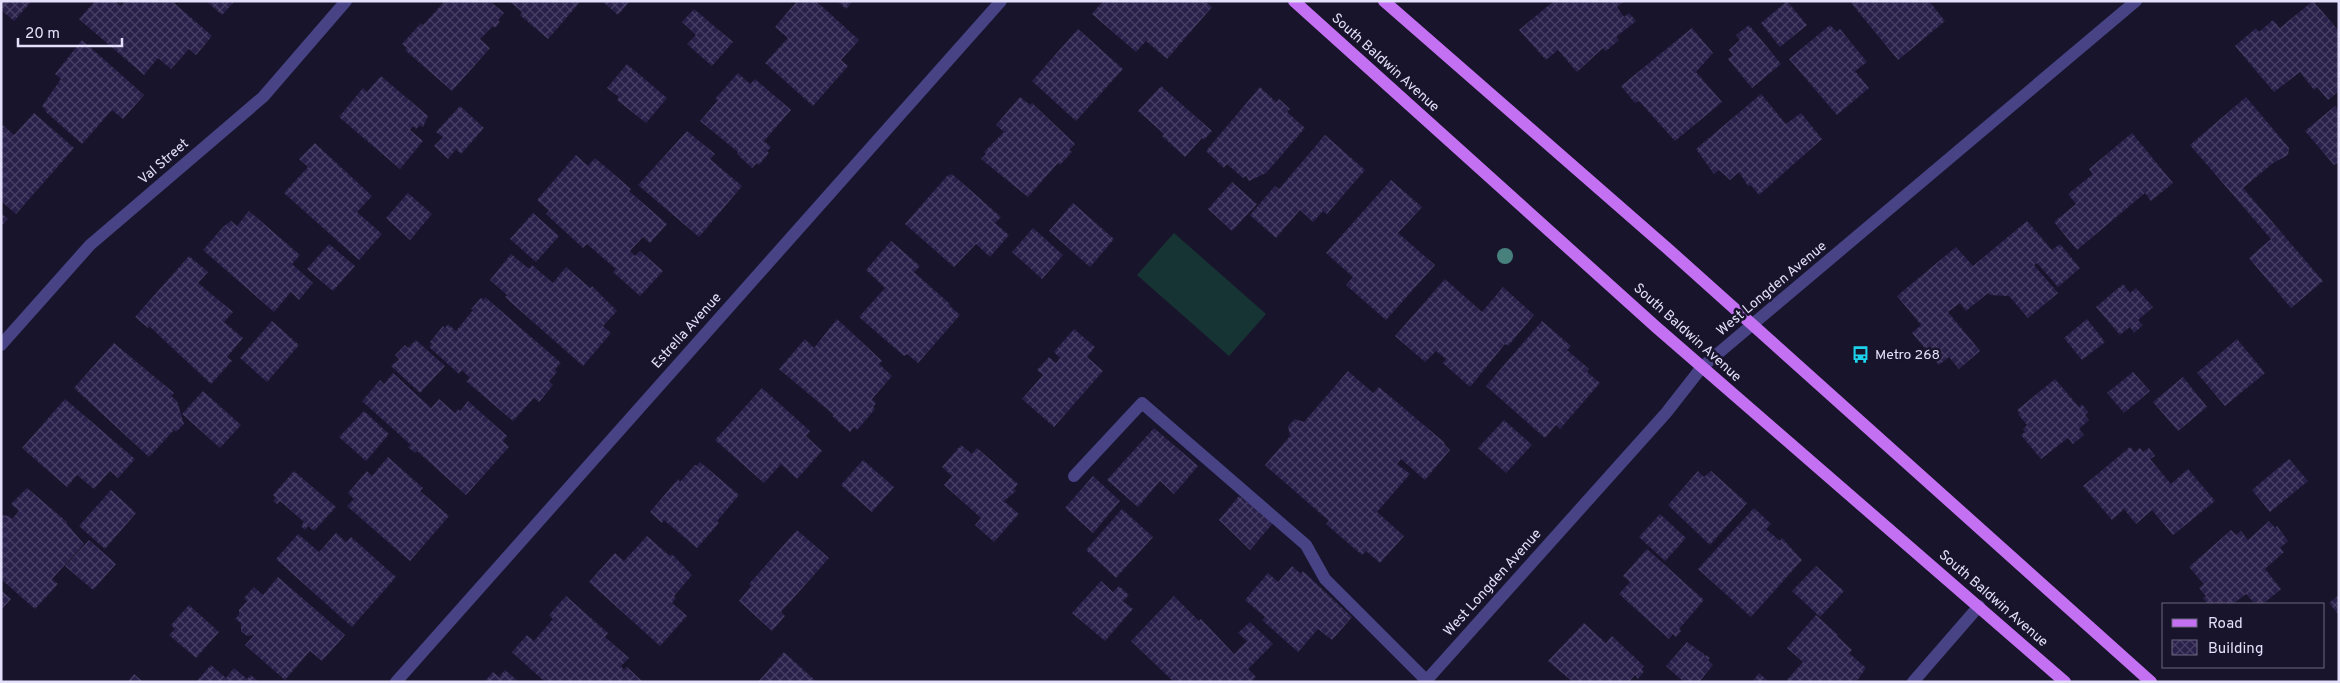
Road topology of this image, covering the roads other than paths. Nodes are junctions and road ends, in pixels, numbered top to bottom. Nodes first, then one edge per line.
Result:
1 (346, 1) edge
2 (1001, 1) edge
3 (1294, 1) edge
4 (1384, 1) edge
5 (2136, 1) edge
6 (1752, 326) junction
7 (1, 345) edge
8 (1702, 367) junction
9 (1074, 476) dead end
10 (1979, 606) junction
11 (1426, 681) edge
12 (396, 682) edge
13 (1913, 682) edge
14 (2065, 682) edge
15 (2151, 682) edge

1 - 7 street, Val Street
2 - 12 street, Estrella Avenue
3 - 8 main road, South Baldwin Avenue
4 - 6 main road
5 - 6 street, West Longden Avenue
6 - 8 street, West Longden Avenue
6 - 15 main road
8 - 10 main road, South Baldwin Avenue
8 - 11 street, West Longden Avenue
9 - 11 street
10 - 13 street
10 - 14 main road, South Baldwin Avenue

